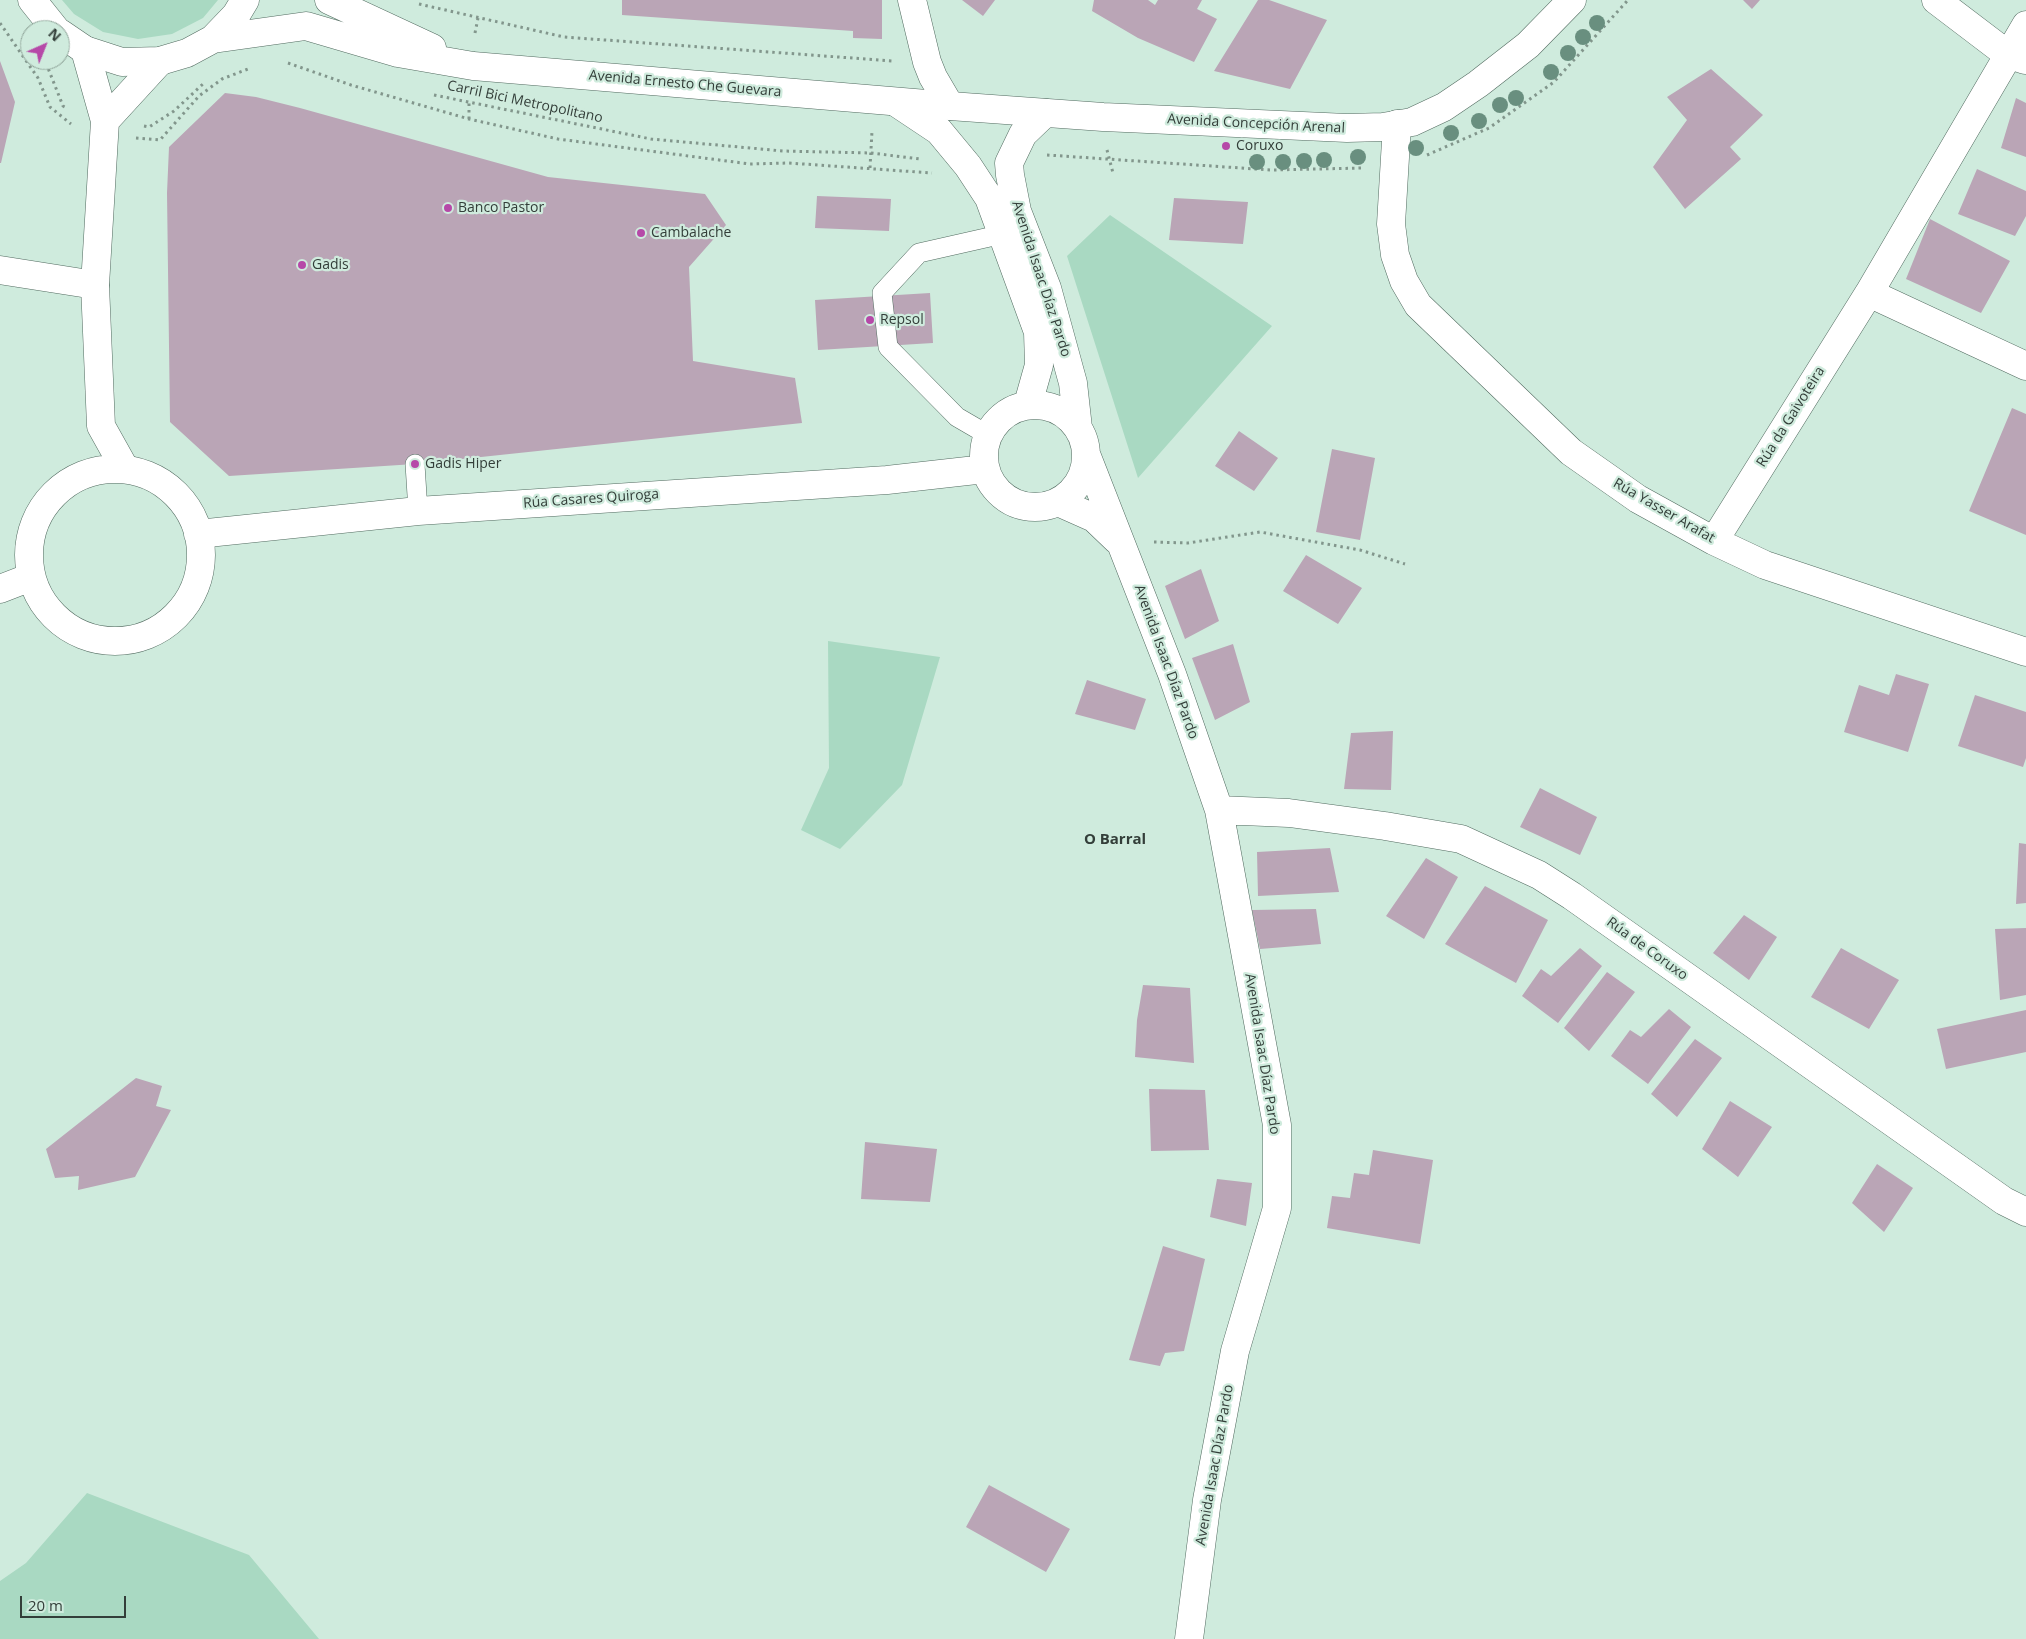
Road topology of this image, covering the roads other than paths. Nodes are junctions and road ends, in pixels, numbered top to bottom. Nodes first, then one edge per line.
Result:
1 (32, 0) edge
2 (245, 0) edge
3 (329, 0) edge
4 (912, 0) edge
5 (1572, 0) edge
6 (1936, 0) edge
7 (48, 20) edge
8 (2026, 25) edge
9 (212, 39) junction
10 (70, 40) edge
11 (85, 50) junction
12 (2017, 58) edge
13 (160, 61) junction
14 (473, 66) junction
15 (897, 103) junction
16 (950, 106) junction
17 (1045, 112) junction
18 (1397, 124) junction
19 (104, 127) junction
20 (1003, 234) junction
21 (0, 270) edge
22 (95, 285) junction
23 (1870, 293) junction
24 (2026, 366) edge
25 (1028, 404) junction
26 (101, 426) junction
27 (1078, 428) junction
28 (988, 435) junction
29 (1086, 454) junction
30 (415, 464) dead end
31 (124, 469) junction
32 (985, 469) junction
33 (77, 476) junction
34 (1058, 502) junction
35 (418, 511) junction
36 (198, 534) junction
37 (1119, 541) junction
38 (1714, 541) junction
39 (31, 576) junction
40 (0, 589) edge
41 (2026, 652) edge
42 (1219, 810) junction
43 (2026, 1212) edge
44 (1188, 1639) edge

1 - 7 street
2 - 9 street
3 - 14 street, Avenida Ernesto Che Guevara
4 - 16 street
5 - 18 street, Avenida Concepción Arenal
6 - 12 street
8 - 12 street, Rúa da Gaivoteira
9 - 13 street
9 - 14 street, Avenida Ernesto Che Guevara
10 - 11 street
11 - 13 street
11 - 19 street
12 - 23 street, Rúa da Gaivoteira
13 - 19 street
14 - 15 street, Avenida Ernesto Che Guevara
15 - 16 street, Avenida Concepción Arenal
15 - 20 street, Avenida Isaac Díaz Pardo
16 - 17 street, Avenida Concepción Arenal
17 - 18 street, Avenida Concepción Arenal
17 - 27 street, Avenida Isaac Díaz Pardo
18 - 38 street, Rúa Yasser Arafat
19 - 22 street
20 - 25 street, Avenida Isaac Díaz Pardo
20 - 28 lane
21 - 22 street
22 - 26 street
23 - 24 street
23 - 38 street, Rúa da Gaivoteira
25 - 27 street
25 - 28 street
26 - 31 street
26 - 33 street
27 - 29 street
28 - 32 street
29 - 34 street
29 - 37 street, Avenida Isaac Díaz Pardo
30 - 35 lane
31 - 33 street
31 - 36 street
32 - 34 street
32 - 35 street, Rúa Casares Quiroga
33 - 39 street
34 - 37 street
35 - 36 street, Rúa Casares Quiroga
36 - 39 street
37 - 42 street, Avenida Isaac Díaz Pardo
38 - 41 street, Rúa Yasser Arafat
39 - 40 street
42 - 43 street, Rúa de Coruxo
42 - 44 street, Avenida Isaac Díaz Pardo

